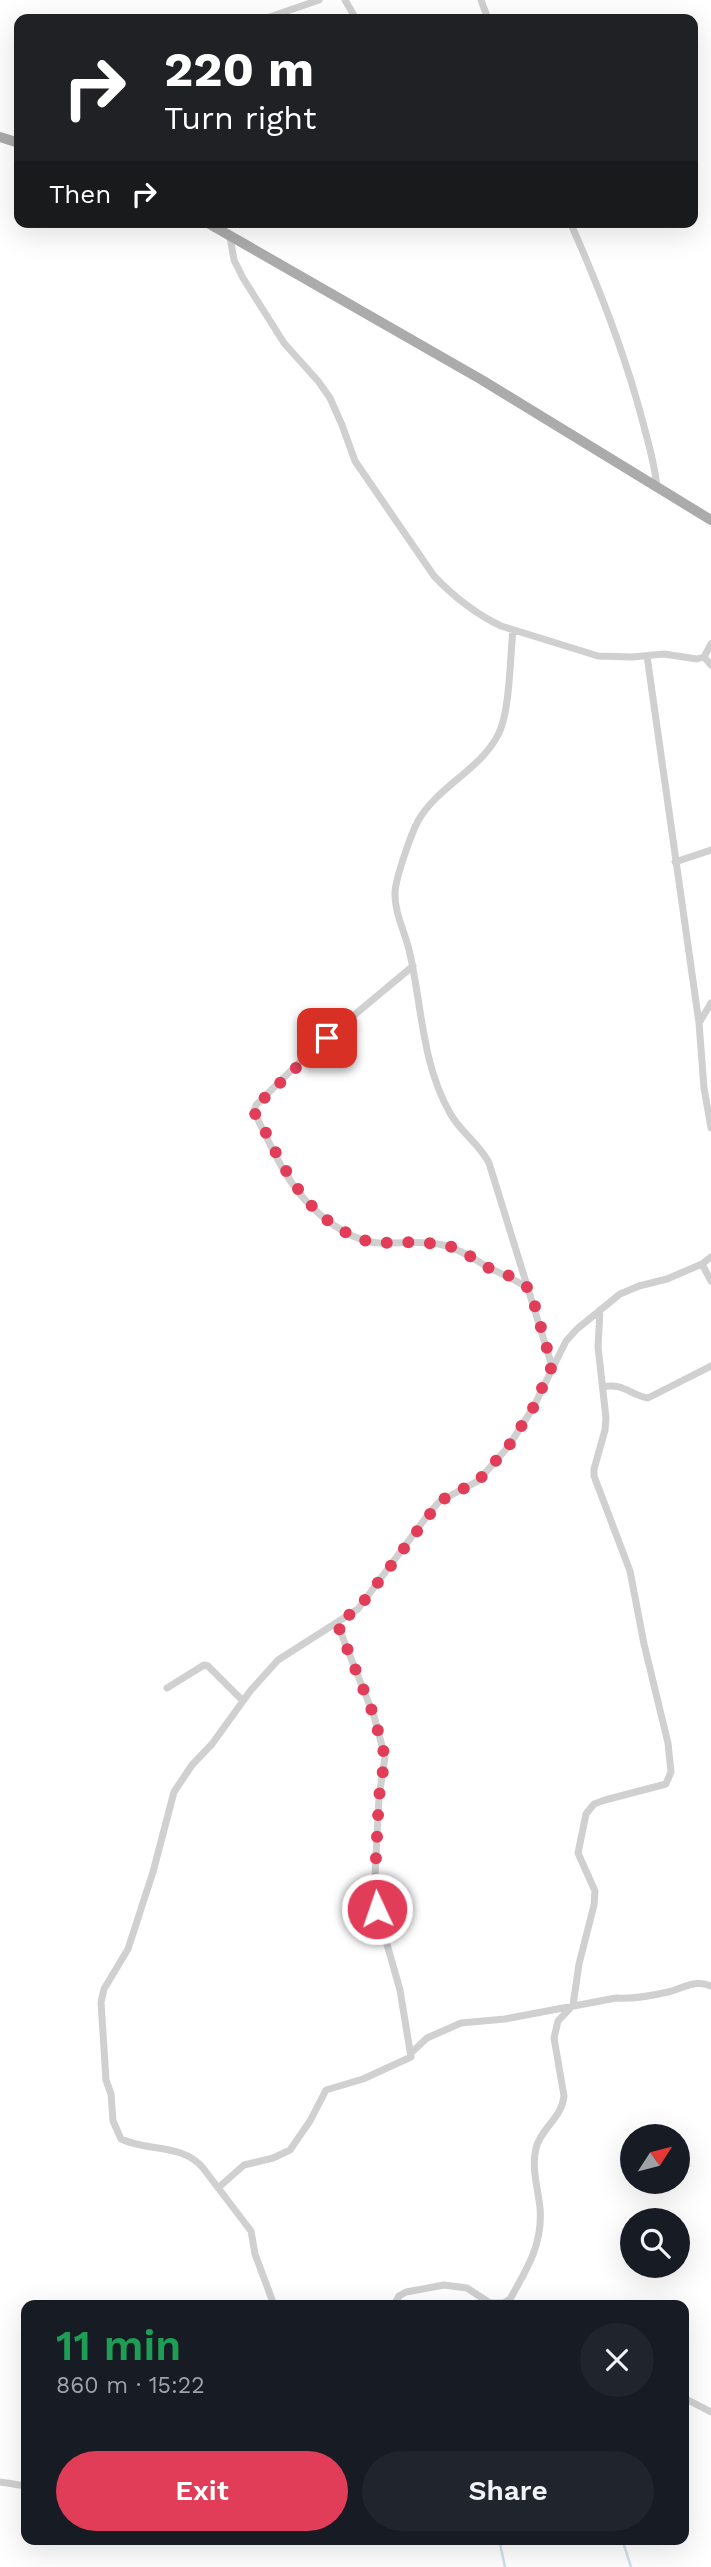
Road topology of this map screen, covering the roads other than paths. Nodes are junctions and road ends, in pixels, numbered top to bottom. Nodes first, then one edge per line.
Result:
1 (319, 0) edge
2 (278, 14) edge
3 (217, 228) edge
4 (573, 228) edge
5 (230, 237) junction
6 (657, 488) junction
7 (711, 520) edge
8 (513, 630) junction
9 (711, 644) edge
10 (647, 656) junction
11 (704, 657) junction
12 (711, 666) edge
13 (711, 850) edge
14 (675, 862) junction
15 (413, 966) junction
16 (711, 1003) edge
17 (699, 1023) junction
18 (711, 1128) edge
19 (711, 1257) edge
20 (702, 1264) junction
21 (711, 1281) edge
22 (530, 1289) junction
23 (600, 1309) junction
24 (552, 1366) junction
25 (711, 1366) edge
26 (603, 1387) junction
27 (337, 1623) junction
28 (167, 1688) dead end
29 (243, 1701) junction
30 (711, 1986) edge
31 (573, 2006) junction
32 (411, 2053) junction
33 (218, 2188) junction
34 (272, 2300) edge
35 (397, 2300) edge
36 (485, 2300) edge
37 (513, 2300) edge
38 (689, 2401) edge
39 (711, 2412) edge
40 (0, 2482) edge
41 (21, 2485) edge

1 - 2 street
3 - 5 main road
4 - 6 street
5 - 6 main road
5 - 8 street
6 - 7 main road
8 - 10 street
8 - 15 street
9 - 11 street
10 - 11 street
10 - 14 street
11 - 12 street
13 - 14 street
14 - 17 street
15 - 22 street
15 - 22 street
16 - 17 street
17 - 18 street
19 - 20 street
20 - 21 street
20 - 23 street
22 - 24 street
23 - 24 street
23 - 26 street
24 - 27 street
25 - 26 street
26 - 31 street
27 - 29 street
27 - 32 street
28 - 29 street
29 - 33 street
30 - 31 street
31 - 32 street
31 - 37 street
32 - 33 street
33 - 34 street
35 - 36 street
38 - 39 street
40 - 41 street

